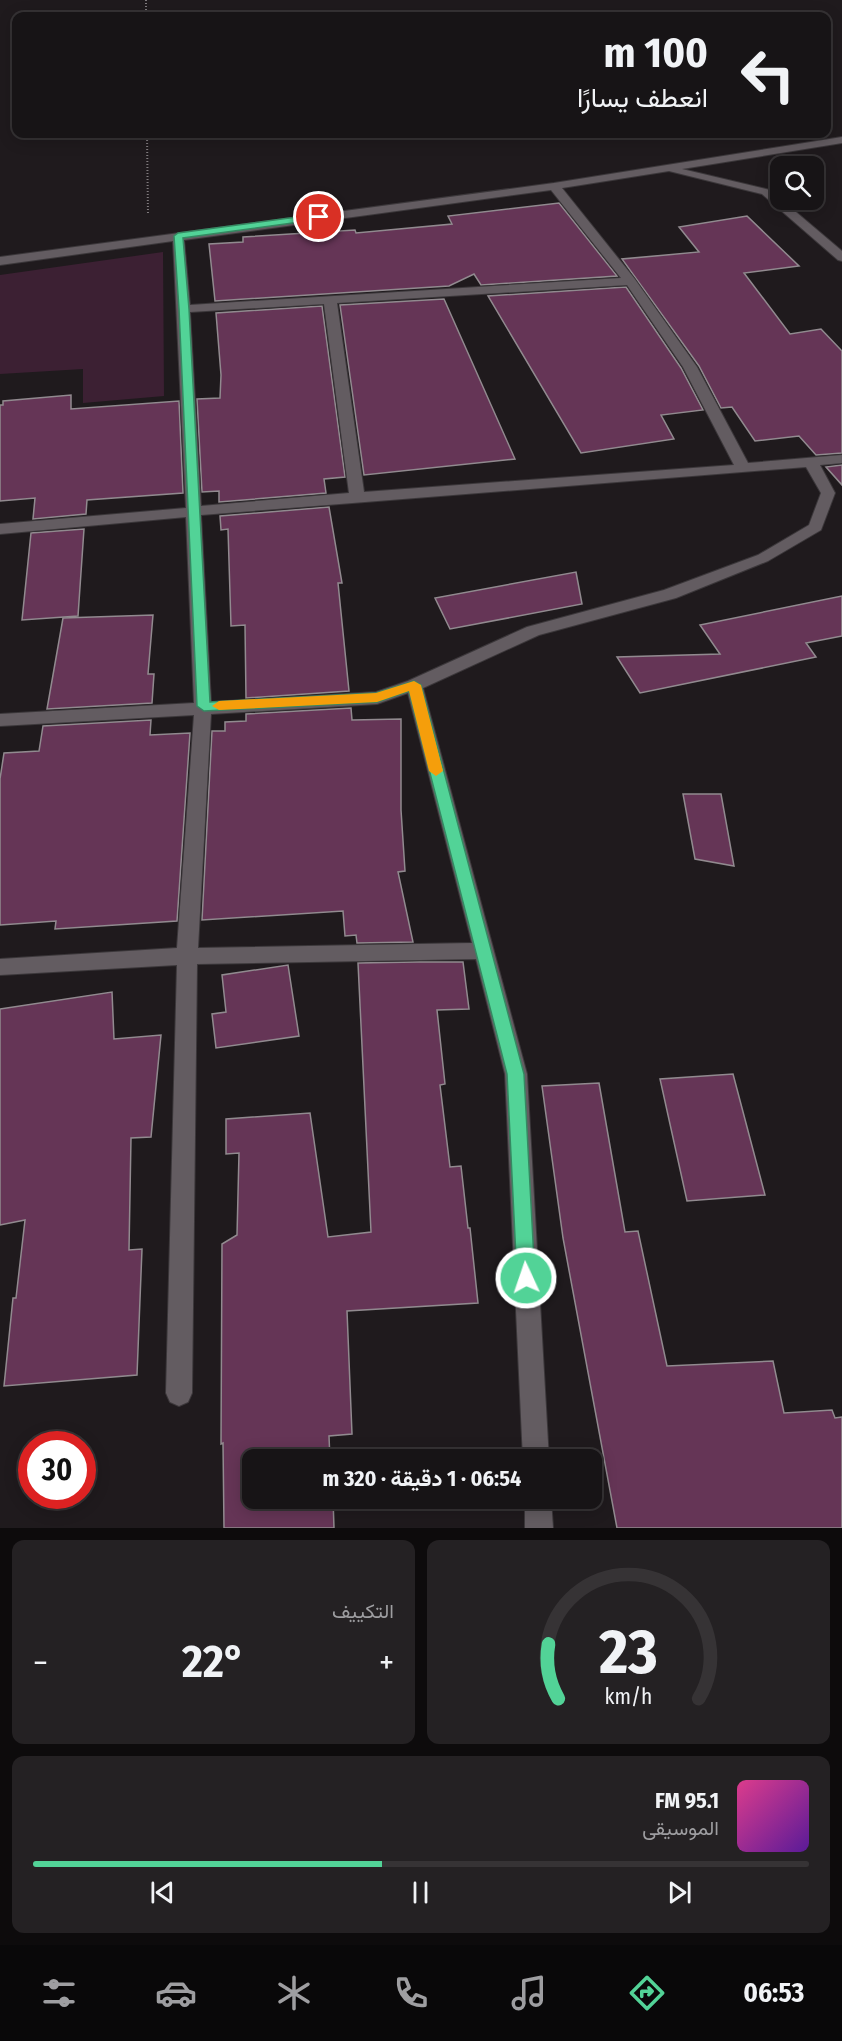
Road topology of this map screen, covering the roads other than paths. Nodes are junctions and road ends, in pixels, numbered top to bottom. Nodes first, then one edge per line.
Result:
1 (842, 140) edge
2 (667, 168) junction
3 (554, 186) junction
4 (178, 236) junction
5 (842, 257) edge
6 (0, 261) edge
7 (630, 281) junction
8 (330, 300) junction
9 (184, 309) junction
10 (842, 459) edge
11 (810, 461) junction
12 (743, 467) junction
13 (357, 497) junction
14 (195, 512) junction
15 (0, 529) edge
16 (414, 685) junction
17 (204, 706) junction
18 (0, 720) edge
19 (482, 951) junction
20 (187, 956) junction
21 (0, 967) edge
22 (179, 1393) dead end
23 (535, 1449) edge
24 (538, 1509) edge
25 (539, 1528) edge

1 - 2 street
2 - 3 street
2 - 5 street
3 - 4 street
3 - 7 street
4 - 6 street
4 - 9 street
7 - 8 street
7 - 12 street
8 - 9 street
8 - 13 street
9 - 14 street
10 - 11 street
11 - 12 street
11 - 16 street
12 - 13 street
13 - 14 street
14 - 15 street
14 - 17 street
16 - 17 street
16 - 19 street
17 - 18 street
17 - 20 street
19 - 20 street
19 - 23 street
20 - 21 street
20 - 22 street
24 - 25 street

